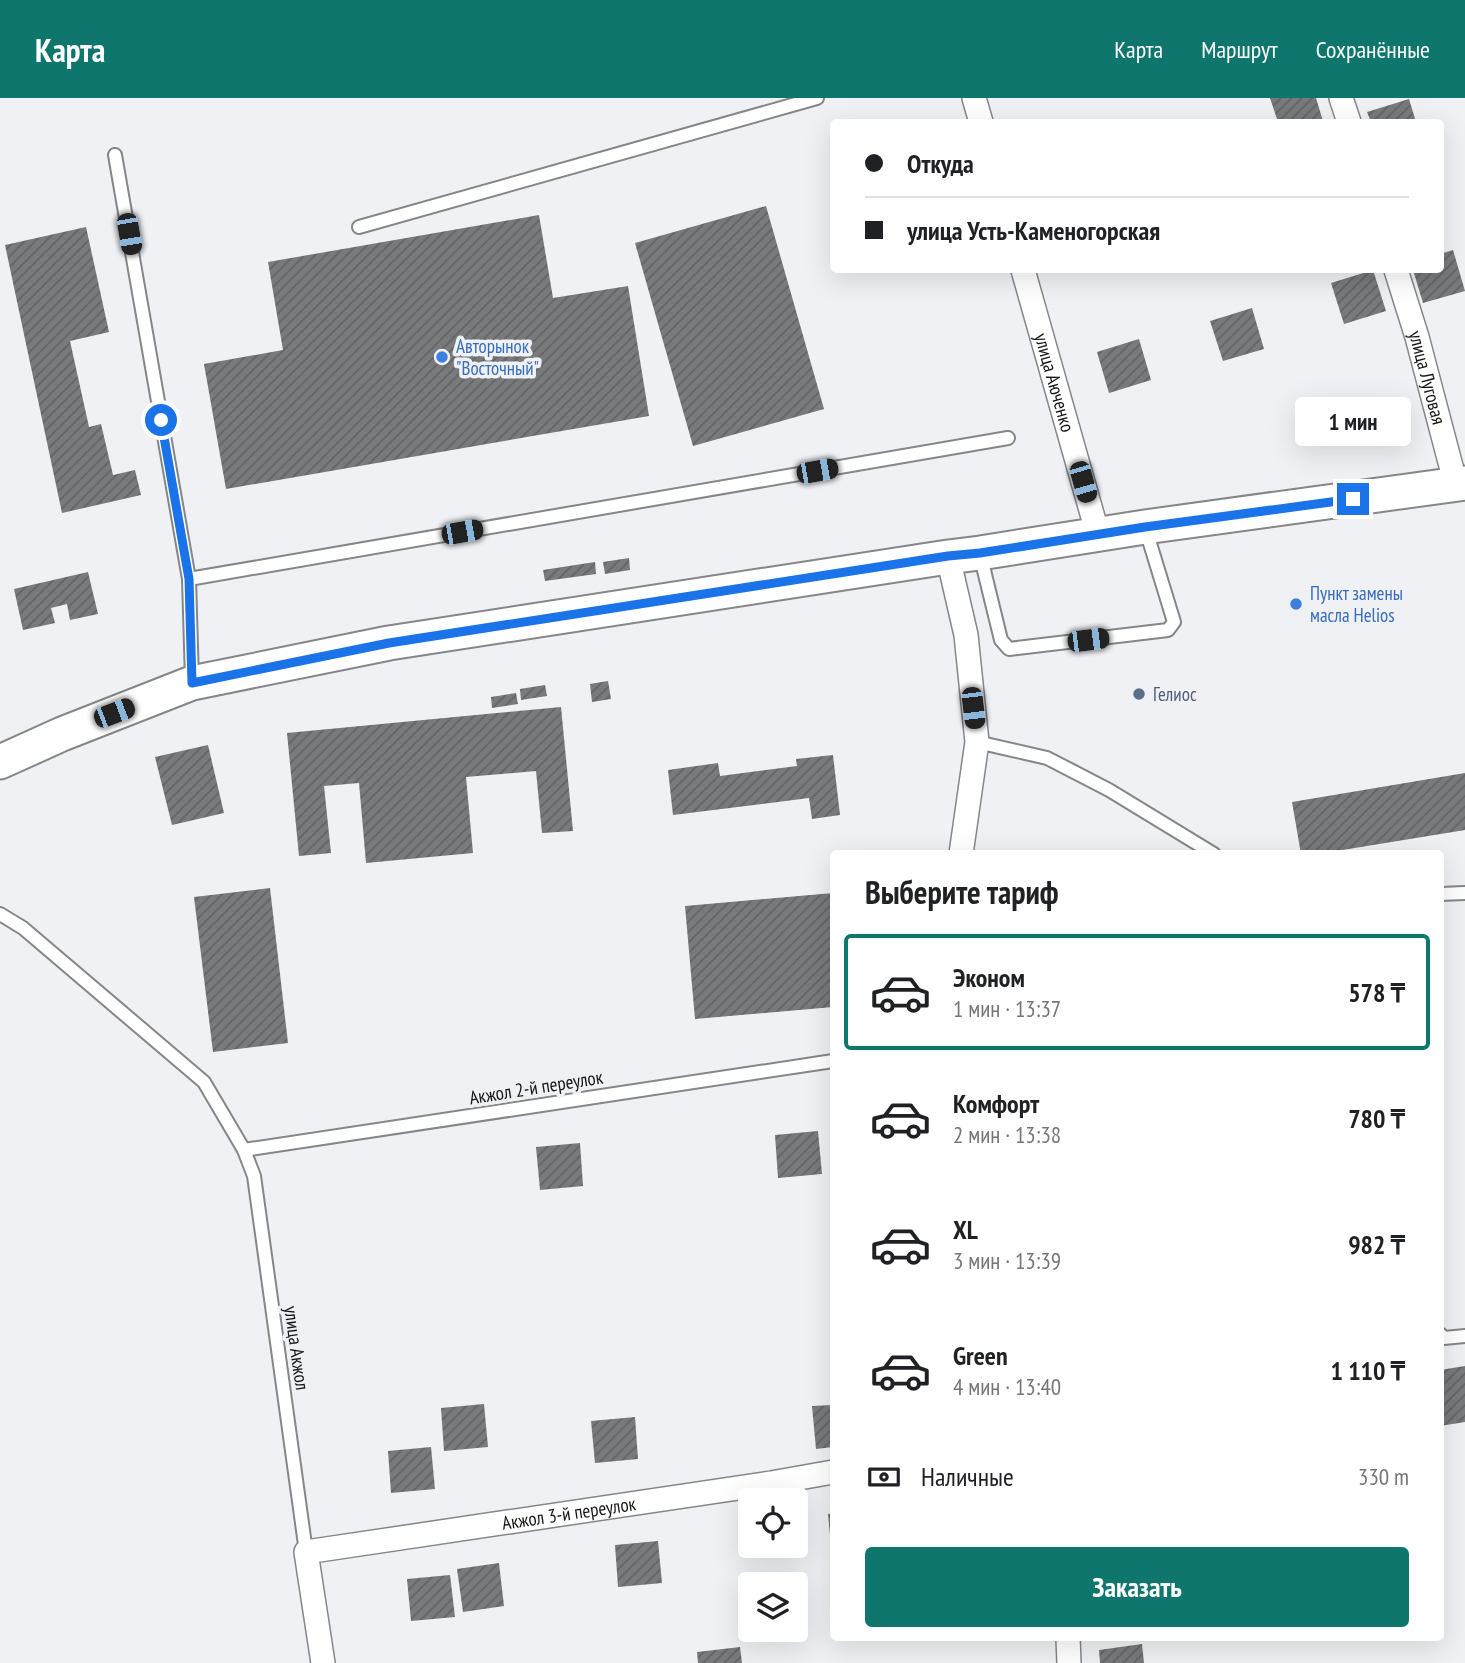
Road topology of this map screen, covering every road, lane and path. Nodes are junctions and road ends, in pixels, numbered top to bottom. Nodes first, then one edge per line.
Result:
1 (817, 98) edge
2 (974, 98) edge
3 (1341, 98) edge
4 (980, 119) edge
5 (1348, 119) edge
6 (115, 155) dead end
7 (359, 227) dead end
8 (1024, 273) edge
9 (1397, 273) edge
10 (1008, 438) dead end
11 (1461, 484) edge
12 (1145, 527) junction
13 (1098, 535) junction
14 (964, 555) junction
15 (189, 579) junction
16 (192, 683) junction
17 (977, 742) junction
18 (0, 762) edge
19 (962, 850) edge
20 (1207, 850) edge
21 (1465, 893) edge
22 (1444, 894) edge
23 (0, 914) edge
24 (830, 1061) edge
25 (244, 1150) junction
26 (1465, 1336) edge
27 (1444, 1338) edge
28 (830, 1473) edge
29 (306, 1552) junction
30 (1068, 1641) edge
31 (323, 1663) edge
32 (1069, 1663) edge

1 - 7 lane
2 - 4 street
3 - 5 street
6 - 15 lane
8 - 13 street, улица Аюченко
9 - 11 street, улица Луговая
10 - 15 lane
11 - 12 street
12 - 13 street
12 - 14 lane
13 - 14 street
14 - 16 street
14 - 17 street
15 - 16 lane
16 - 18 street
17 - 19 street
17 - 20 lane
21 - 22 lane
23 - 25 lane, улица Акжол
24 - 25 lane, Акжол 2-й переулок
25 - 29 lane, улица Акжол
26 - 27 lane
28 - 29 street, Акжол 3-й переулок
29 - 31 street
30 - 32 street

